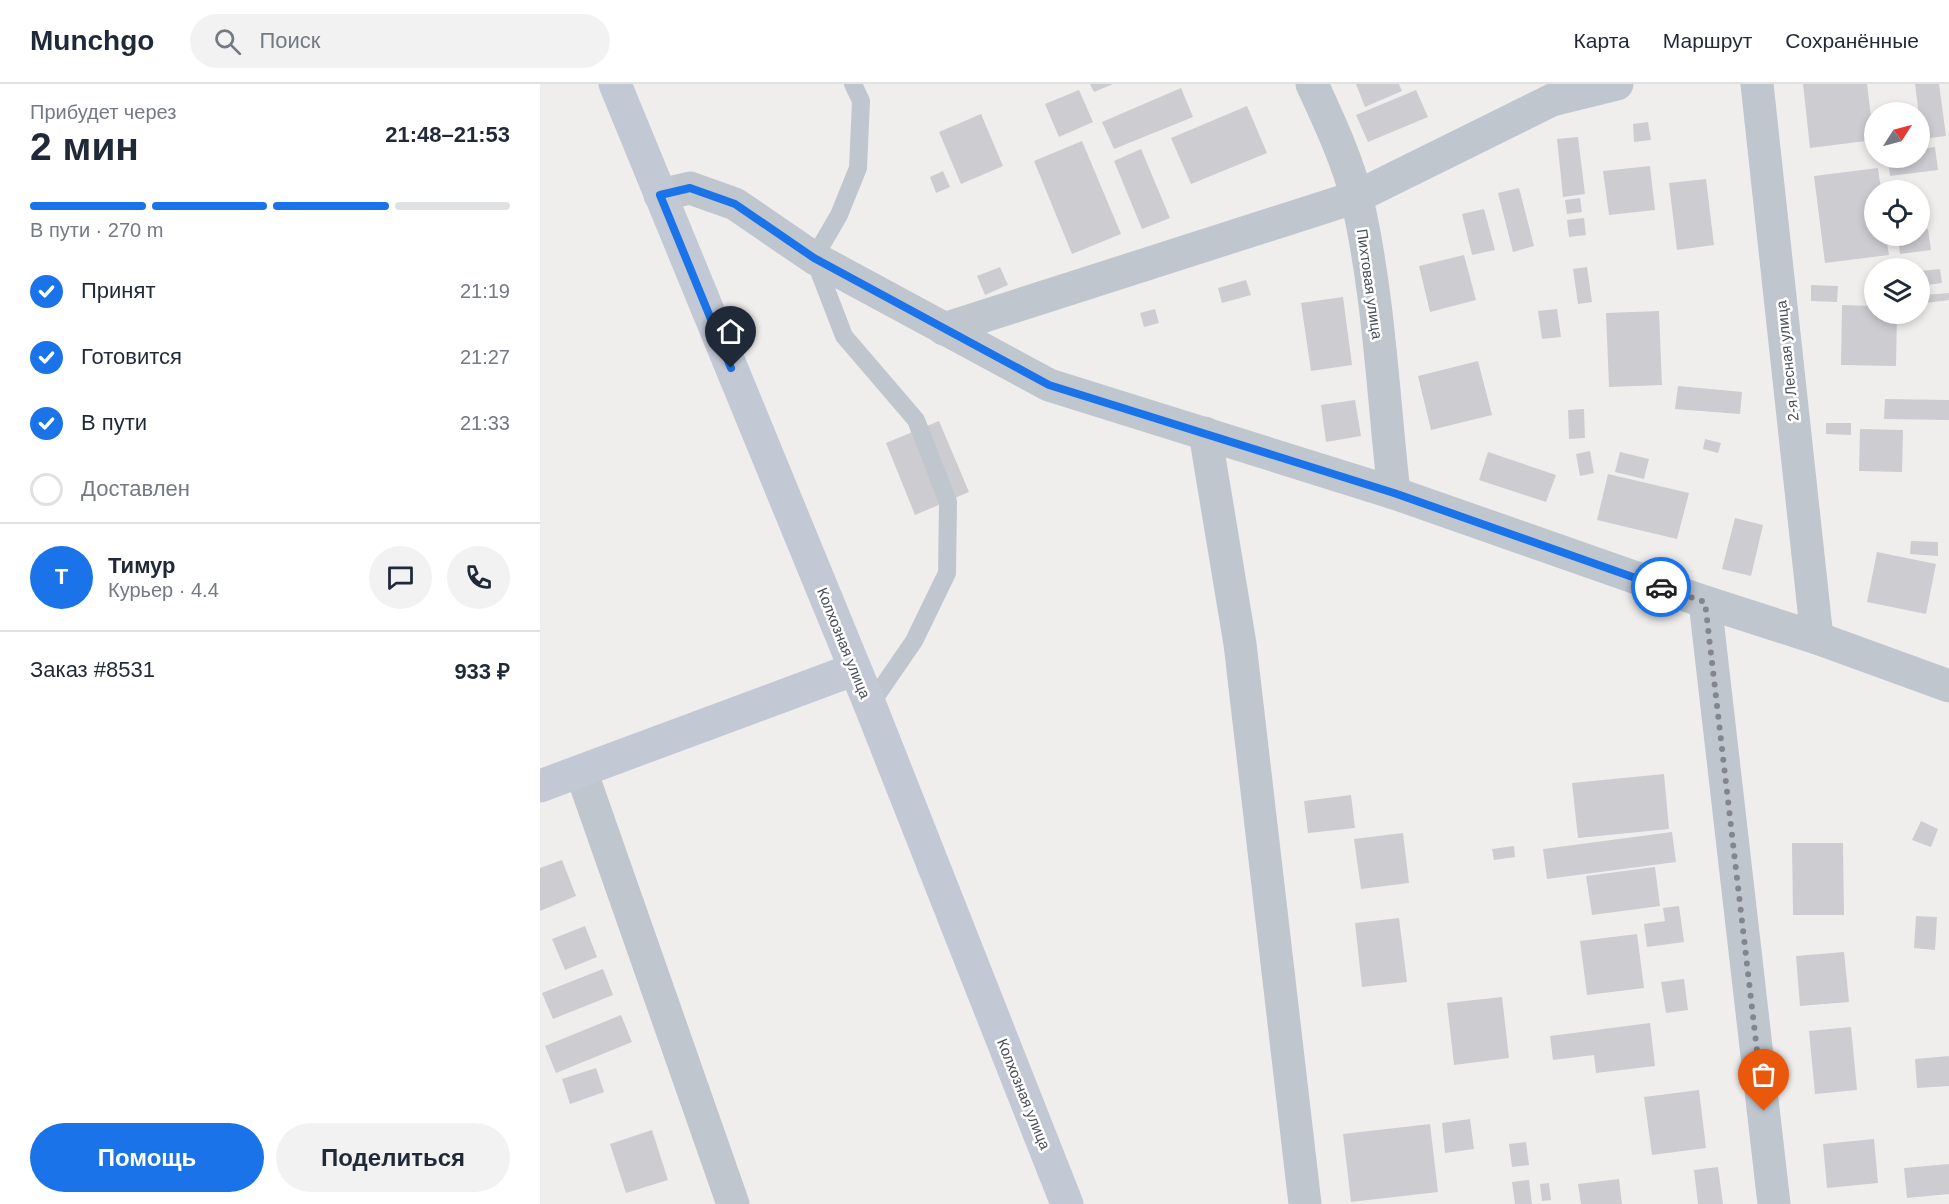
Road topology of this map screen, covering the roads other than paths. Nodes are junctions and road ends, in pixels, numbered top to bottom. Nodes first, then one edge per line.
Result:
1 (615, 84) edge
2 (854, 84) edge
3 (1312, 84) edge
4 (1617, 84) edge
5 (1757, 84) edge
6 (660, 195) junction
7 (1356, 197) junction
8 (814, 258) junction
9 (944, 329) junction
10 (1205, 433) junction
11 (1394, 493) junction
12 (1705, 602) junction
13 (1817, 638) junction
14 (855, 669) junction
15 (1949, 686) edge
16 (870, 705) junction
17 (581, 771) junction
18 (540, 786) edge
19 (733, 1204) edge
20 (1067, 1204) edge
21 (1305, 1204) edge
22 (1774, 1204) edge

1 - 6 main road, Колхозная улица
2 - 8 lane
3 - 7 street, Пихтовая улица
4 - 7 street
5 - 13 street, 2-я Лесная улица
6 - 8 street
6 - 14 main road, Колхозная улица
7 - 9 street
7 - 11 street, Пихтовая улица
8 - 9 street
8 - 16 lane
9 - 10 street
10 - 11 street
10 - 21 street
11 - 12 street
12 - 13 street
12 - 22 street
13 - 15 street
14 - 16 main road, Колхозная улица
14 - 17 main road
16 - 20 main road, Колхозная улица
17 - 18 main road
17 - 19 street

